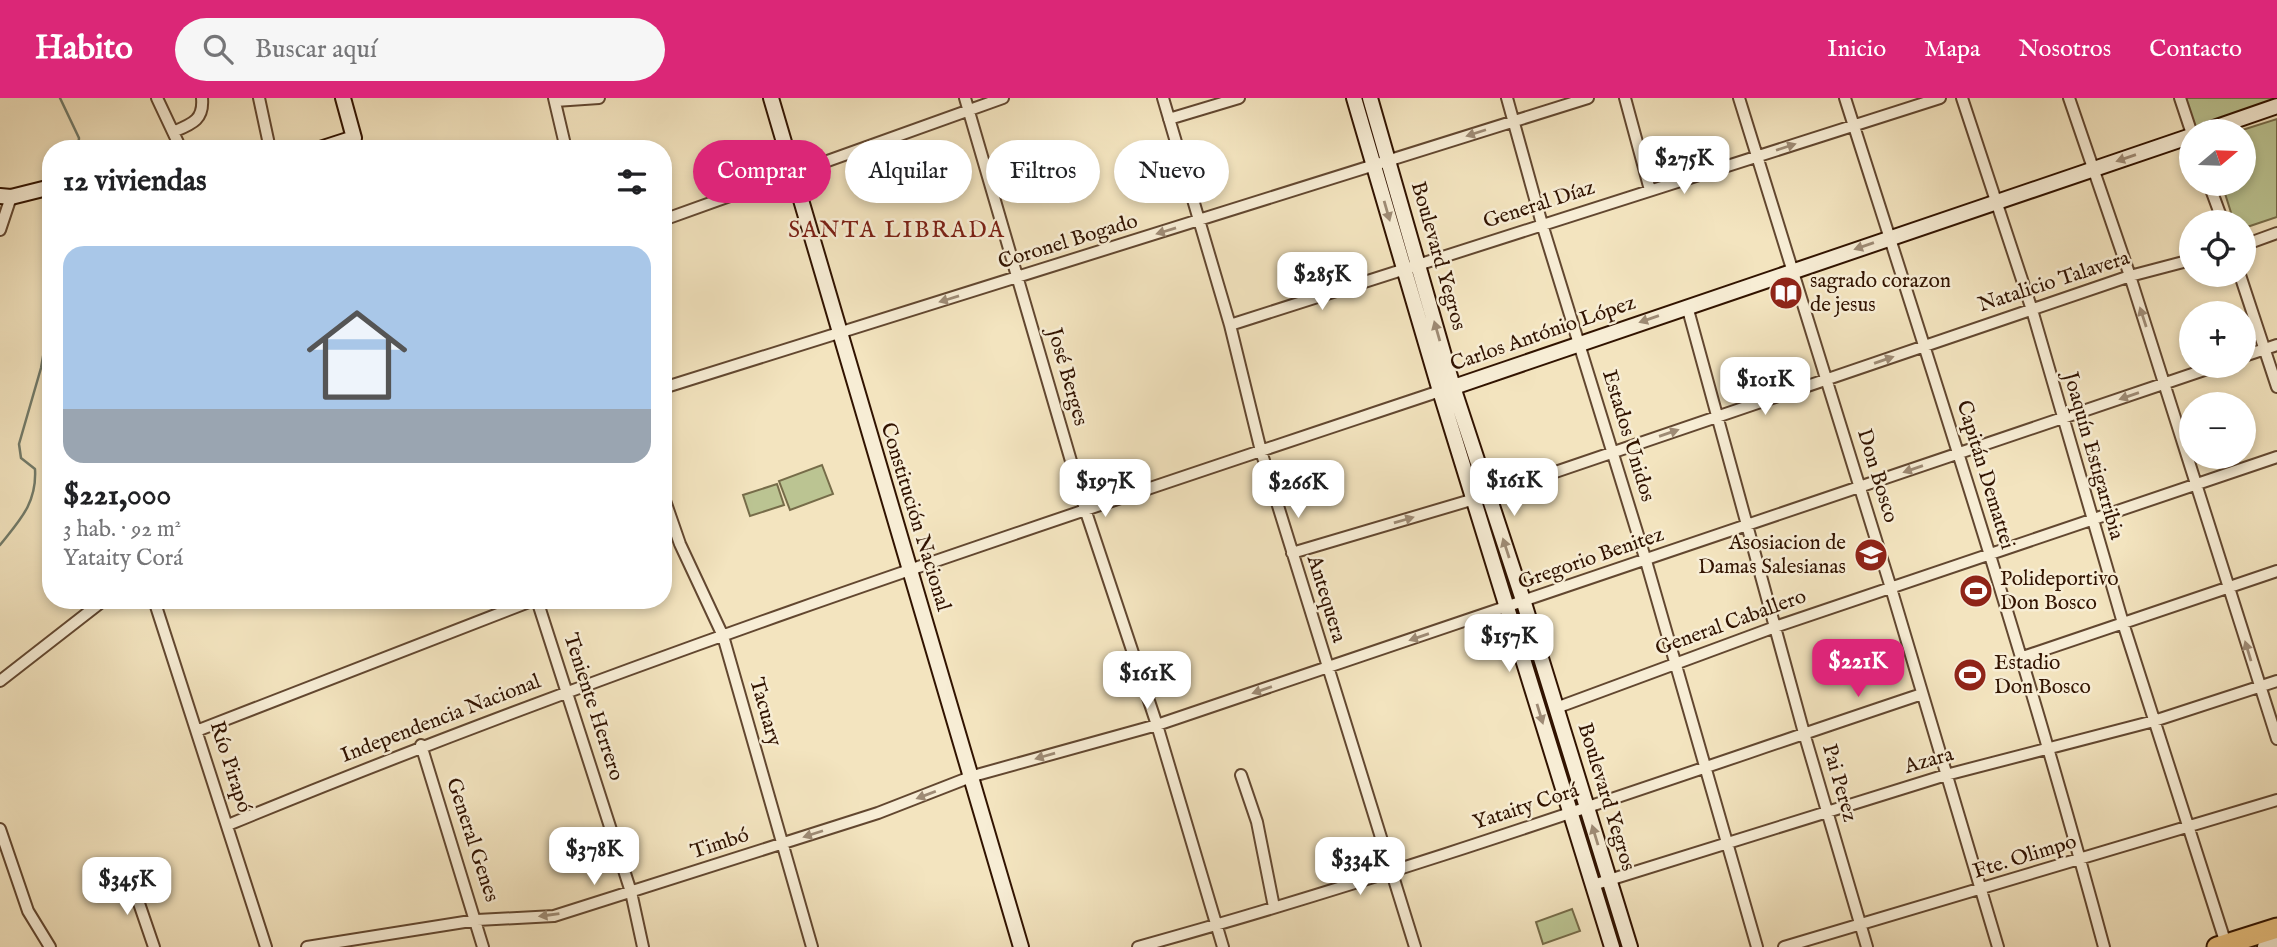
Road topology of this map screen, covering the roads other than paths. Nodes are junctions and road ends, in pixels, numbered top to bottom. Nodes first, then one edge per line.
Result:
1 (157, 98) edge
2 (202, 98) edge
3 (259, 98) edge
4 (343, 98) edge
5 (599, 98) edge
6 (771, 98) edge
7 (965, 98) edge
8 (1003, 98) edge
9 (1163, 98) edge
10 (1239, 98) edge
11 (1354, 98) edge
12 (1370, 98) edge
13 (1507, 98) edge
14 (1588, 98) edge
15 (1625, 98) edge
16 (1739, 98) edge
17 (1845, 98) edge
18 (1940, 98) edge
19 (1962, 98) edge
20 (2069, 98) edge
21 (2180, 98) edge
22 (554, 100) edge
23 (2277, 106) edge
24 (968, 110) junction
25 (1169, 119) junction
26 (2186, 119) edge
27 (2239, 119) edge
28 (1513, 121) junction
29 (1854, 125) junction
30 (173, 132) junction
31 (2179, 138) edge
32 (177, 140) edge
33 (268, 140) edge
34 (354, 140) edge
35 (564, 140) edge
36 (783, 140) edge
37 (1756, 156) junction
38 (831, 159) edge
39 (1381, 164) junction
40 (2093, 169) junction
41 (42, 189) edge
42 (1650, 190) junction
43 (6, 197) edge
44 (1996, 202) junction
45 (710, 203) edge
46 (802, 203) edge
47 (672, 217) edge
48 (1199, 221) junction
49 (1542, 224) junction
50 (0, 230) edge
51 (2277, 233) edge
52 (1889, 238) junction
53 (2256, 241) edge
54 (2179, 263) edge
55 (1411, 267) junction
56 (1792, 271) junction
57 (2130, 276) junction
58 (1017, 278) junction
59 (2244, 287) edge
60 (1687, 306) junction
61 (2032, 310) junction
62 (1230, 325) junction
63 (839, 333) junction
64 (1579, 343) junction
65 (2277, 345) edge
66 (1925, 346) junction
67 (2265, 349) junction
68 (2256, 352) edge
69 (2181, 378) edge
70 (1827, 379) junction
71 (2164, 384) junction
72 (672, 385) edge
73 (2277, 387) edge
74 (1447, 389) junction
75 (1718, 416) junction
76 (2062, 419) junction
77 (1261, 451) junction
78 (1612, 452) junction
79 (1958, 454) junction
80 (2277, 457) edge
81 (2196, 486) junction
82 (1860, 488) junction
83 (1488, 495) junction
84 (1474, 499) junction
85 (1085, 509) junction
86 (672, 521) edge
87 (2092, 521) junction
88 (1747, 526) junction
89 (1292, 553) junction
90 (1989, 555) junction
91 (1646, 561) junction
92 (908, 571) junction
93 (2277, 571) edge
94 (1891, 588) junction
95 (2228, 588) junction
96 (1524, 603) junction
97 (1507, 607) junction
98 (92, 609) edge
99 (157, 609) edge
100 (513, 609) edge
101 (539, 609) edge
102 (2123, 623) junction
103 (1775, 627) junction
104 (723, 636) junction
105 (2020, 658) junction
106 (1675, 663) junction
107 (1327, 668) junction
108 (0, 681) edge
109 (2277, 681) edge
110 (2259, 687) junction
111 (566, 691) junction
112 (1922, 694) junction
113 (1556, 708) junction
114 (2154, 721) junction
115 (1157, 725) junction
116 (198, 730) junction
117 (1804, 733) junction
118 (2277, 739) edge
119 (421, 745) junction
120 (2048, 749) junction
121 (1704, 767) junction
122 (1241, 775) dead end
123 (1946, 775) junction
124 (973, 776) junction
125 (2277, 800) edge
126 (1587, 807) junction
127 (1827, 811) junction
128 (1571, 814) junction
129 (228, 825) junction
130 (2190, 827) junction
131 (0, 829) edge
132 (1726, 843) junction
133 (782, 844) junction
134 (2080, 859) junction
135 (1391, 871) junction
136 (131, 877) dead end
137 (1609, 880) junction
138 (1593, 885) junction
139 (1981, 891) junction
140 (631, 892) junction
141 (1274, 907) junction
142 (477, 920) junction
143 (1217, 925) junction
144 (1860, 925) junction
145 (2277, 928) edge
146 (2277, 943) edge
147 (2222, 945) edge
148 (50, 947) edge
149 (154, 947) edge
150 (267, 947) edge
151 (307, 947) edge
152 (483, 947) edge
153 (643, 947) edge
154 (812, 947) edge
155 (1021, 947) edge
156 (1138, 947) edge
157 (1223, 947) edge
158 (1415, 947) edge
159 (1612, 947) edge
160 (1630, 947) edge
161 (1757, 947) edge
162 (1784, 947) edge
163 (1867, 947) edge
164 (1998, 947) edge
165 (2104, 947) edge
166 (2265, 947) edge

1 - 30 street
2 - 30 street
3 - 33 street
4 - 34 main road
5 - 22 street
6 - 36 main road, Constitución Nacional
7 - 24 street, José Berges
8 - 24 street
9 - 25 street, Antequera
10 - 25 street
11 - 39 main road, Boulevard Yegros
12 - 39 main road, Boulevard Yegros
13 - 28 street, Estados Unidos
14 - 28 street, Coronel Bogado
15 - 42 street
16 - 37 street, Don Bosco
17 - 29 street, Capitán Demattei
18 - 29 street, General Díaz
19 - 44 street, Joaquín Estigarribia
20 - 40 street
21 - 26 street
22 - 35 street
23 - 27 main road
24 - 38 street
24 - 58 street, José Berges
25 - 48 street, Antequera
28 -> 39 street, Coronel Bogado
28 - 49 street, Estados Unidos
37 -> 29 street, General Díaz
29 - 52 street, Capitán Demattei
30 - 32 street
31 -> 40 main road, Carlos António López
37 - 42 street, General Díaz
37 - 56 street, Don Bosco
39 - 48 street, Coronel Bogado
39 - 55 main road, Boulevard Yegros
40 - 44 main road, Carlos António López
40 - 57 street
41 - 43 main road
42 - 49 street, General Díaz
43 - 50 street
44 - 52 main road, Carlos António López
44 - 61 street, Joaquín Estigarribia
45 - 47 street
46 - 63 main road, Constitución Nacional
48 -> 58 street, Coronel Bogado
48 - 62 street, Antequera
49 - 55 street, General Díaz
49 - 64 street, Estados Unidos
51 - 53 street
52 -> 56 main road, Carlos António López
52 - 66 street, Capitán Demattei
54 - 57 street, Natalicio Talavera
55 - 62 street, General Díaz
55 - 74 main road, Boulevard Yegros
56 - 60 main road, Carlos António López
56 - 70 street, Don Bosco
57 - 61 street, Natalicio Talavera
71 -> 57 street
58 -> 63 street, Coronel Bogado
58 - 85 street, José Berges
59 - 67 street
60 -> 64 main road, Carlos António López
60 - 75 street, Pai Perez
61 - 66 street, Natalicio Talavera
61 - 76 street, Joaquín Estigarribia
62 - 77 street, Antequera
63 - 72 street, Coronel Bogado
63 - 92 main road, Constitución Nacional
64 - 74 main road, Carlos António López
64 - 78 street, Estados Unidos
65 - 67 street
70 -> 66 street, Natalicio Talavera
66 - 79 street, Capitán Demattei
67 - 68 street
67 - 73 street
69 - 71 street, Gregorio Benitez
70 - 75 street, Natalicio Talavera
70 - 82 street, Don Bosco
71 -> 76 street, Gregorio Benitez
71 - 81 street
74 - 77 street, Carlos António López
74 - 83 main road, Boulevard Yegros
74 - 84 main road, Boulevard Yegros
78 -> 75 street, Natalicio Talavera
75 - 88 street, Pai Perez
76 - 79 street, Gregorio Benitez
76 - 87 street, Joaquín Estigarribia
77 - 85 street, Carlos António López
77 - 89 street, Antequera
78 - 83 street, Natalicio Talavera
78 - 91 street, Estados Unidos
79 -> 82 street, Gregorio Benitez
79 - 90 street, Capitán Demattei
80 - 81 street, General Caballero
81 - 87 street, General Caballero
81 - 95 street
82 - 88 street, Gregorio Benitez
82 - 94 street, Don Bosco
83 - 84 street, Natalicio Talavera
96 -> 83 main road, Boulevard Yegros
89 -> 84 street, Natalicio Talavera
84 - 97 main road, Boulevard Yegros
85 - 92 street, Carlos António López
85 - 115 street, José Berges
86 - 104 street, Tacuary
87 - 90 street, General Caballero
87 - 102 street, Joaquín Estigarribia
88 - 91 street, Gregorio Benitez
88 - 103 street, Pai Perez
89 - 107 street, Antequera
90 - 94 street, General Caballero
90 - 105 street, Capitán Demattei
91 - 96 street, Gregorio Benitez
91 - 106 street, Estados Unidos
92 - 104 street, Independencia Nacional
92 - 124 main road, Constitución Nacional
93 - 95 street
94 - 103 street, General Caballero
94 - 112 street, Don Bosco
95 - 102 street
110 -> 95 street
96 - 97 street, Gregorio Benitez
96 - 113 main road, Boulevard Yegros
97 -> 107 street, Gregorio Benitez
97 -> 128 main road, Boulevard Yegros
98 - 108 street
99 - 116 street, Río Pirapó
100 - 116 street
101 - 111 street, Teniente Herrero
102 - 105 street
102 - 114 street, Joaquín Estigarribia
103 - 106 street, General Caballero
103 - 117 street, Pai Perez
104 - 111 street, Independencia Nacional
104 - 133 street, Tacuary
105 - 120 street, Capitán Demattei
106 - 113 street, General Caballero
106 - 121 street, Estados Unidos
107 -> 115 street, Gregorio Benitez
107 - 135 street, Antequera
109 - 110 street, Azara
110 - 114 street, Azara
110 - 118 street
111 - 119 street, Independencia Nacional
111 - 140 street, Teniente Herrero
112 - 117 street, Yataity Corá
112 - 123 street, Don Bosco
113 - 126 main road, Boulevard Yegros
114 - 120 street, Azara
114 - 130 street, Joaquín Estigarribia
115 -> 124 street, Gregorio Benitez
115 - 143 street, José Berges
116 - 129 street, Río Pirapó
117 - 121 street, Yataity Corá
117 - 127 street, Pai Perez
119 - 129 street, Independencia Nacional
119 - 142 street, General Genes
120 - 123 street, Azara
120 - 134 street, Capitán Demattei
121 - 126 street, Yataity Corá
121 - 132 street, Estados Unidos
122 - 141 street
123 - 127 street, Azara
123 - 139 street, Don Bosco
124 -> 133 street, Timbó
124 - 155 main road, Constitución Nacional
125 - 130 street, Fte. Olimpo
126 - 128 street, Yataity Corá
137 -> 126 main road, Boulevard Yegros
127 - 132 street, Azara
127 - 144 street, Pai Perez
128 - 135 street, Yataity Corá
128 - 138 main road, Boulevard Yegros
129 - 150 street, Río Pirapó
130 - 134 street, Fte. Olimpo
130 - 147 street, Joaquín Estigarribia
131 - 148 street
132 - 137 street, Azara
132 - 161 street, Estados Unidos
133 - 140 street, Timbó
133 - 154 street, Tacuary
134 - 139 street, Fte. Olimpo
134 - 165 street, Capitán Demattei
135 - 141 street, Yataity Corá
135 - 158 street, Antequera
136 - 149 street
137 - 138 street, Azara
137 - 160 main road, Boulevard Yegros
138 - 159 main road, Boulevard Yegros
139 - 144 street, Fte. Olimpo
139 - 164 street, Don Bosco
140 -> 142 street, Timbó
140 - 153 street, Teniente Herrero
141 - 143 street, Yataity Corá
142 - 151 street, Timbó
142 - 152 street, General Genes
143 - 156 street, Yataity Corá
143 - 157 street, José Berges
144 - 162 street, Fte. Olimpo
144 - 163 street, Pai Perez
145 - 147 highway
146 - 166 main road

